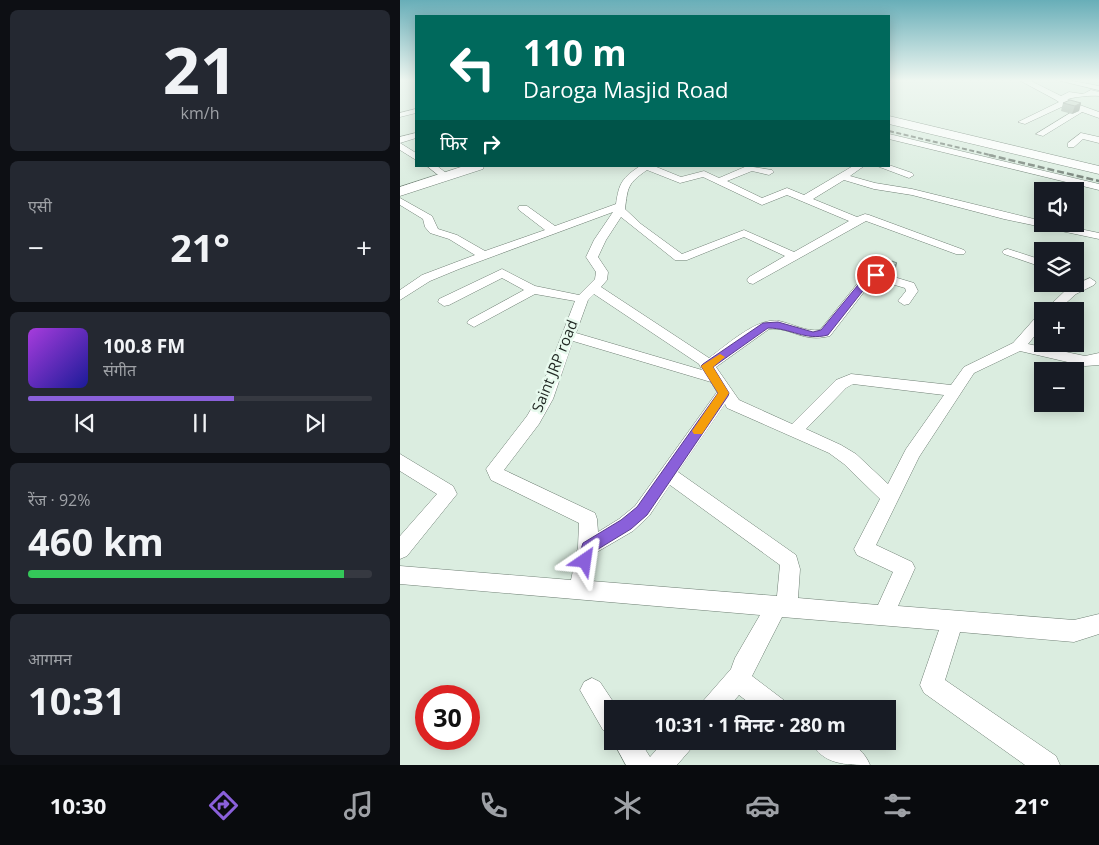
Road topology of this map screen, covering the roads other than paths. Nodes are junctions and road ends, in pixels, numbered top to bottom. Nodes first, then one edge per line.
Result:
1 (1034, 116) edge
2 (1071, 116) edge
3 (890, 120) edge
4 (1022, 122) dead end
5 (890, 125) edge
6 (1040, 134) dead end
7 (415, 136) edge
8 (890, 137) edge
9 (400, 140) edge
10 (1099, 140) edge
11 (1071, 144) dead end
12 (400, 146) edge
13 (415, 156) edge
14 (432, 167) edge
15 (475, 167) edge
16 (645, 167) edge
17 (648, 167) edge
18 (693, 167) edge
19 (859, 167) edge
20 (884, 167) edge
21 (1099, 170) edge
22 (768, 172) dead end
23 (702, 173) junction
24 (1099, 174) edge
25 (909, 175) dead end
26 (445, 176) junction
27 (844, 177) junction
28 (719, 181) junction
29 (1099, 187) edge
30 (400, 192) edge
31 (805, 199) junction
32 (400, 201) edge
33 (522, 208) dead end
34 (620, 208) junction
35 (858, 221) junction
36 (553, 230) junction
37 (1099, 236) edge
38 (960, 252) dead end
39 (1008, 252) dead end
40 (481, 256) junction
41 (794, 256) junction
42 (1034, 261) edge
43 (502, 273) junction
44 (753, 280) dead end
45 (1095, 283) edge
46 (533, 290) junction
47 (588, 293) junction
48 (400, 296) edge
49 (904, 301) dead end
50 (444, 302) dead end
51 (1060, 302) edge
52 (474, 323) dead end
53 (1034, 327) edge
54 (568, 335) junction
55 (1018, 346) junction
56 (1099, 358) edge
57 (710, 372) junction
58 (955, 391) junction
59 (724, 393) junction
60 (794, 432) junction
61 (400, 461) edge
62 (668, 474) junction
63 (890, 498) junction
64 (588, 547) junction
65 (400, 550) edge
66 (400, 575) edge
67 (579, 590) junction
68 (782, 606) junction
69 (884, 615) junction
70 (953, 621) junction
71 (1099, 624) edge
72 (740, 676) junction
73 (592, 690) dead end
74 (719, 700) edge
75 (765, 700) edge
76 (604, 709) edge
77 (631, 750) edge
78 (673, 750) edge
79 (836, 750) edge
80 (641, 765) edge
81 (660, 765) edge
82 (857, 765) edge
83 (1047, 765) edge

1 - 4 street
2 - 6 street
3 - 21 main road
5 - 24 main road
7 - 9 street
8 - 29 street
10 - 11 street
12 - 13 street
14 - 26 street
15 - 26 main road
16 - 34 street
17 - 23 street
18 - 23 street
19 - 27 street
20 - 25 street
22 - 28 street
23 - 28 street
26 - 30 main road
27 - 31 street
27 - 37 street
28 - 31 street
31 - 35 street
32 - 40 street
33 - 36 street
34 - 36 street
34 - 41 street
34 - 47 street, Saint JRP road
35 - 38 street
35 - 41 street
36 - 40 street
39 - 42 street
40 - 43 street
40 - 48 street
41 - 44 street
43 - 46 street
43 - 50 street
45 - 51 street
46 - 47 street
46 - 52 street
47 - 54 street, Saint JRP road
47 - 57 street
49 - 57 street
53 - 55 street
54 - 57 street
54 - 64 street, Saint JRP road
55 - 56 street
55 - 58 street
57 - 59 street
58 - 60 street
58 - 63 street
59 - 60 street
59 - 62 street
60 - 63 street
61 - 65 street
62 - 64 street
62 - 68 street
63 - 69 street
64 - 67 street, Saint JRP road
66 - 67 street
67 - 68 street
68 - 69 street
68 - 72 street
69 - 70 street
70 - 71 street
70 - 83 street
72 - 74 street
72 - 75 street
73 - 76 street
77 - 80 street
78 - 81 street
79 - 82 street

